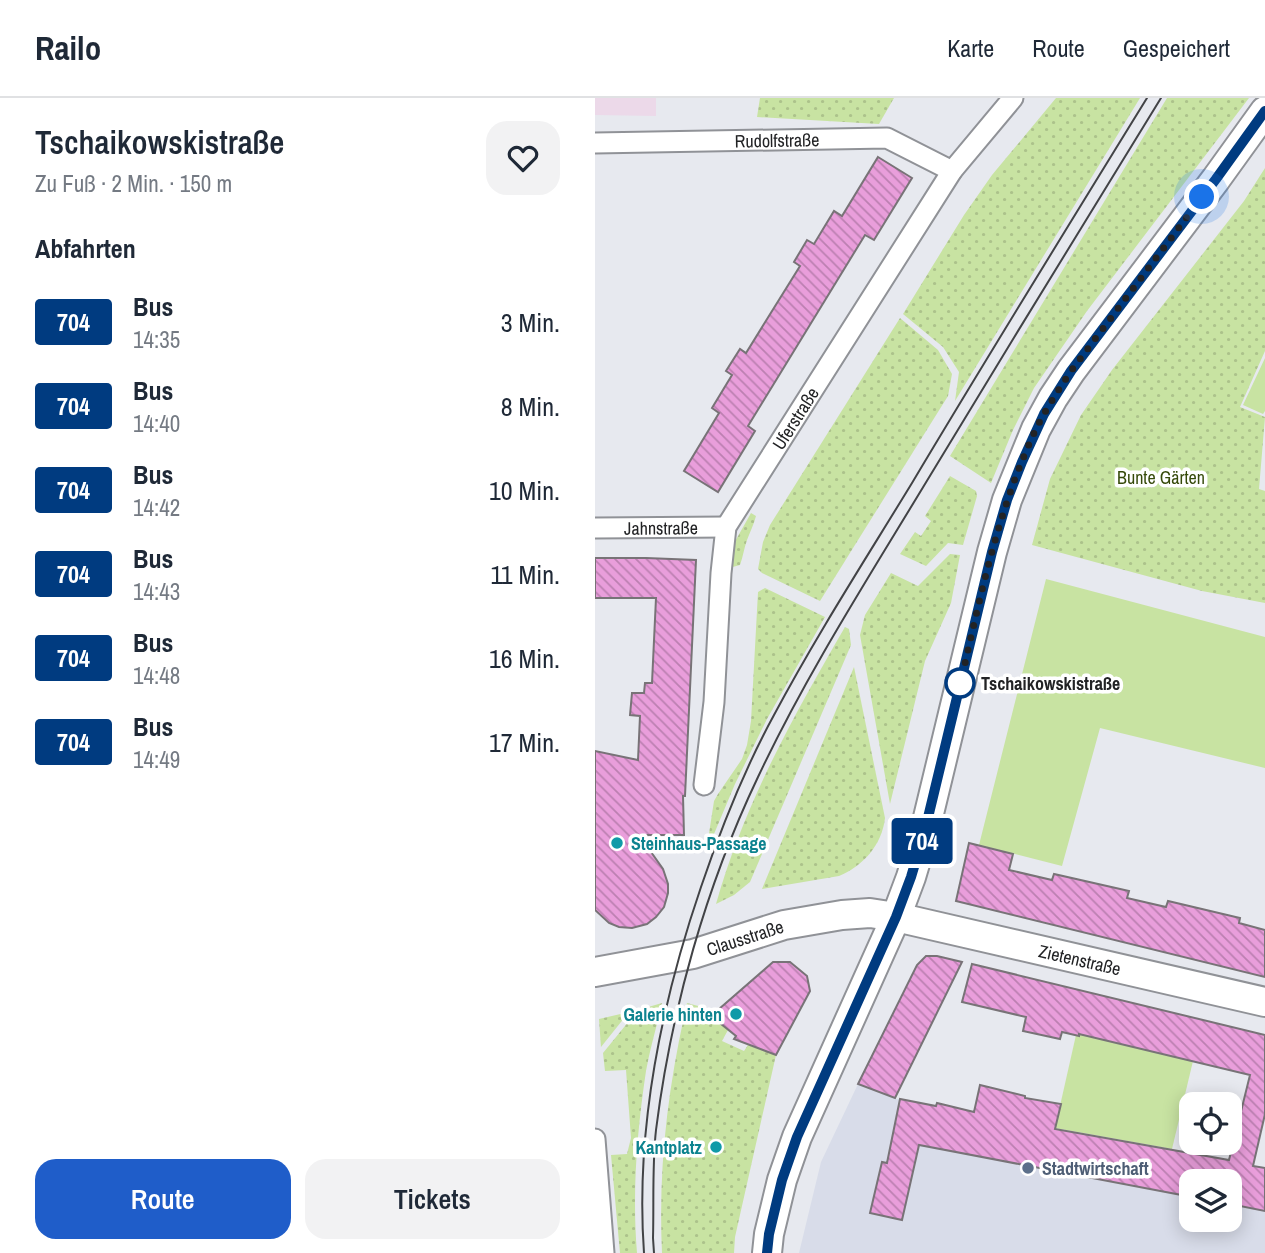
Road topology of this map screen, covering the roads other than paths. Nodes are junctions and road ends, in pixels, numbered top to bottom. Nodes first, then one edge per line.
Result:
1 (1013, 98) edge
2 (1265, 111) edge
3 (595, 142) edge
4 (952, 172) junction
5 (595, 527) edge
6 (726, 527) junction
7 (704, 785) dead end
8 (896, 917) junction
9 (595, 972) edge
10 (1265, 1002) edge
11 (595, 1139) edge
12 (604, 1253) edge
13 (767, 1253) edge

1 - 4 street, Uferstraße
2 - 8 main road
3 - 4 street, Rudolfstraße
4 - 6 street, Uferstraße
5 - 6 street, Jahnstraße
6 - 7 street, Uferstraße
8 - 9 main road, Clausstraße
8 - 10 main road, Zietenstraße
8 - 13 main road
11 - 12 street

